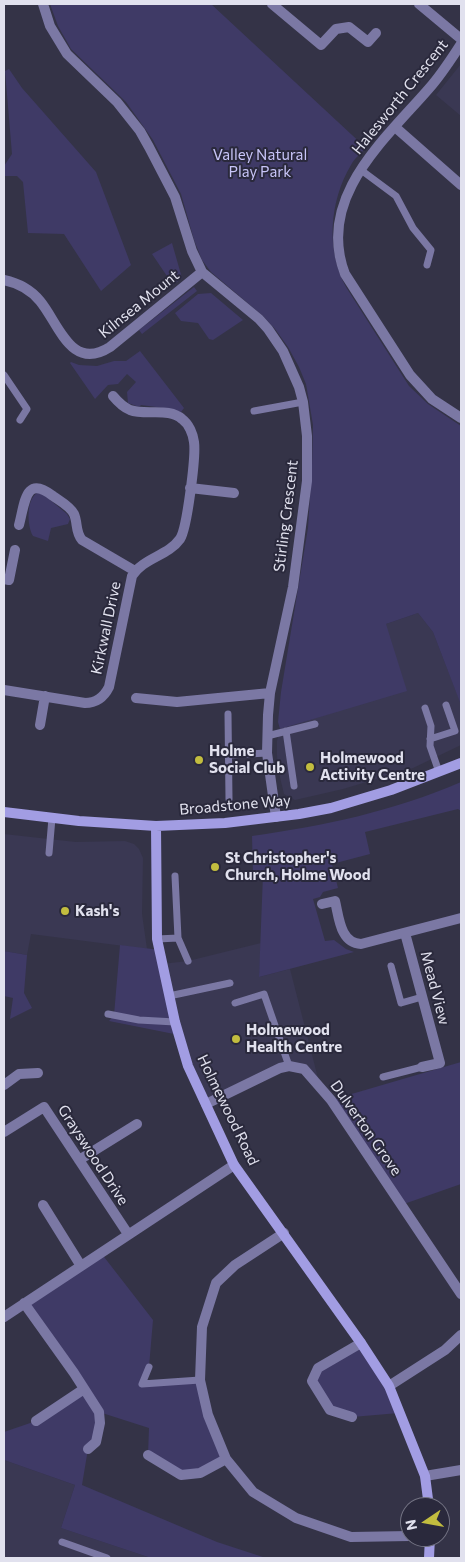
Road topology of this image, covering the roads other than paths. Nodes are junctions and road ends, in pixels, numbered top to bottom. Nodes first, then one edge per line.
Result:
1 (43, 4) edge
2 (272, 4) edge
3 (419, 4) edge
4 (376, 33) dead end
5 (461, 38) edge
6 (461, 44) edge
7 (395, 126) junction
8 (361, 170) junction
9 (461, 185) edge
10 (427, 265) dead end
11 (202, 272) junction
12 (4, 280) edge
13 (5, 378) edge
14 (113, 396) dead end
15 (303, 402) junction
16 (254, 411) dead end
17 (461, 418) edge
18 (20, 420) dead end
19 (190, 488) junction
20 (234, 493) dead end
21 (19, 525) dead end
22 (15, 550) dead end
23 (135, 571) junction
24 (4, 578) edge
25 (4, 690) edge
26 (270, 693) junction
27 (45, 696) junction
28 (136, 698) dead end
29 (446, 704) dead end
30 (425, 708) dead end
31 (228, 714) dead end
32 (315, 724) dead end
33 (40, 726) dead end
34 (286, 731) junction
35 (267, 736) junction
36 (430, 739) junction
37 (267, 753) junction
38 (229, 755) junction
39 (461, 763) edge
40 (438, 772) junction
41 (294, 786) dead end
42 (229, 799) dead end
43 (4, 812) edge
44 (276, 817) junction
45 (52, 818) junction
46 (156, 826) junction
47 (49, 853) dead end
48 (175, 876) dead end
49 (322, 904) dead end
50 (461, 918) edge
51 (404, 933) junction
52 (178, 938) junction
53 (158, 939) junction
54 (188, 962) dead end
55 (392, 966) dead end
56 (230, 983) dead end
57 (169, 996) junction
58 (422, 997) junction
59 (235, 1003) dead end
60 (108, 1014) dead end
61 (175, 1022) junction
62 (289, 1066) junction
63 (422, 1068) joint
64 (38, 1073) dead end
65 (383, 1078) dead end
66 (4, 1085) edge
67 (206, 1104) junction
68 (137, 1124) dead end
69 (4, 1132) edge
70 (79, 1160) junction
71 (234, 1165) junction
72 (43, 1205) dead end
73 (284, 1233) junction
74 (128, 1234) junction
75 (81, 1266) junction
76 (461, 1294) edge
77 (24, 1303) junction
78 (4, 1316) edge
79 (461, 1335) edge
80 (361, 1343) junction
81 (148, 1367) dead end
82 (200, 1380) junction
83 (389, 1386) junction
84 (84, 1388) junction
85 (352, 1417) dead end
86 (36, 1421) dead end
87 (88, 1449) dead end
88 (148, 1455) dead end
89 (226, 1459) junction
90 (461, 1470) edge
91 (425, 1476) junction
92 (428, 1497) edge
93 (400, 1536) edge
94 (62, 1542) dead end
95 (107, 1558) edge

1 - 11 street, Stirling Crescent
2 - 4 street
3 - 5 street
6 - 7 street, Halesworth Crescent
7 - 8 street, Halesworth Crescent
7 - 9 street
8 - 10 lane
8 - 17 street, Halesworth Crescent
11 - 12 street, Kilnsea Mount
11 - 15 street, Stirling Crescent
13 - 18 lane
14 - 19 street, Kirkwall Drive
15 - 16 lane
15 - 26 street, Stirling Crescent
19 - 20 street
19 - 23 street, Kirkwall Drive
21 - 23 street
22 - 24 street
23 - 27 street, Kirkwall Drive
25 - 27 street, Kirkwall Drive
26 - 28 street
26 - 35 street, Stirling Crescent
27 - 33 street
29 - 36 lane
30 - 36 lane
31 - 38 lane
32 - 34 lane
34 - 35 lane
34 - 41 lane
35 - 37 street, Stirling Crescent
36 - 40 lane
37 - 38 lane
37 - 44 street, Stirling Crescent
38 - 42 lane
39 - 40 street, Broadstone Way
40 - 44 street, Broadstone Way
43 - 45 street, Broadstone Way
44 - 46 street, Broadstone Way
45 - 46 street, Broadstone Way
45 - 47 lane
46 - 53 street, Holmewood Road
48 - 52 lane
49 - 51 street
50 - 51 street
51 - 58 street, Mead View
52 - 53 lane
52 - 54 lane
53 - 57 street, Holmewood Road
55 - 58 lane
56 - 57 lane
57 - 61 street, Holmewood Road
58 - 63 street, Mead View
59 - 62 lane
60 - 61 lane
61 - 67 street, Holmewood Road
62 - 67 street
62 - 76 street, Dulverton Grove
63 - 65 lane
64 - 66 street
67 - 71 street, Holmewood Road
68 - 70 street
69 - 70 street, Grayswood Drive
70 - 74 street, Grayswood Drive
71 - 73 street, Holmewood Road
71 - 74 street
72 - 75 street
73 - 80 street, Holmewood Road
73 - 82 street
74 - 75 street
75 - 77 street
77 - 78 street
77 - 84 street
79 - 83 street
80 - 83 street, Holmewood Road
80 - 85 street
81 - 82 lane
82 - 89 street
83 - 91 street, Holmewood Road
84 - 86 street
84 - 87 street
88 - 89 street
89 - 93 street
90 - 91 street
91 - 92 street, Holmewood Road
94 - 95 lane

